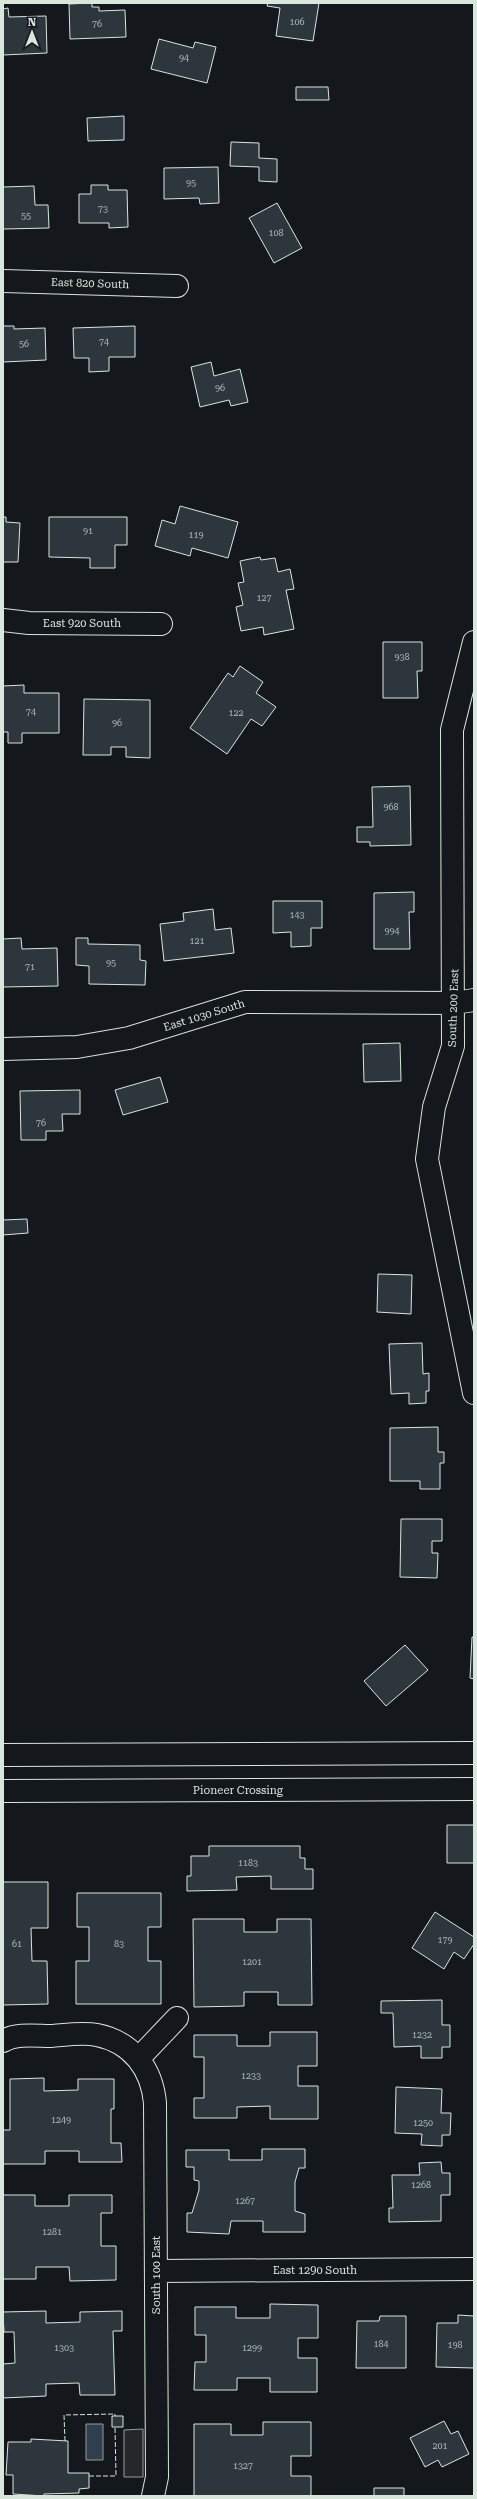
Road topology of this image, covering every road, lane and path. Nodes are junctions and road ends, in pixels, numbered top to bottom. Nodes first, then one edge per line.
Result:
1 (3, 281) edge
2 (177, 286) dead end
3 (3, 620) edge
4 (161, 624) dead end
5 (474, 642) edge
6 (464, 1001) edge
7 (3, 1049) edge
8 (474, 1394) edge
9 (474, 1753) edge
10 (3, 1755) edge
11 (474, 1789) edge
12 (3, 1791) edge
13 (177, 2018) dead end
14 (3, 2041) edge
15 (138, 2058) junction
16 (474, 2269) edge
17 (156, 2271) junction
18 (153, 2496) edge

1 - 2 main road, East 820 South
3 - 4 main road, East 920 South
5 - 6 main road, South 200 East
6 - 7 main road, East 1030 South
6 - 8 main road, South 200 East
9 - 10 main road
11 - 12 main road, Pioneer Crossing
13 - 15 main road
14 - 15 main road, South 100 East
15 - 17 main road, South 100 East
16 - 17 main road, East 1290 South
17 - 18 main road, South 100 East

